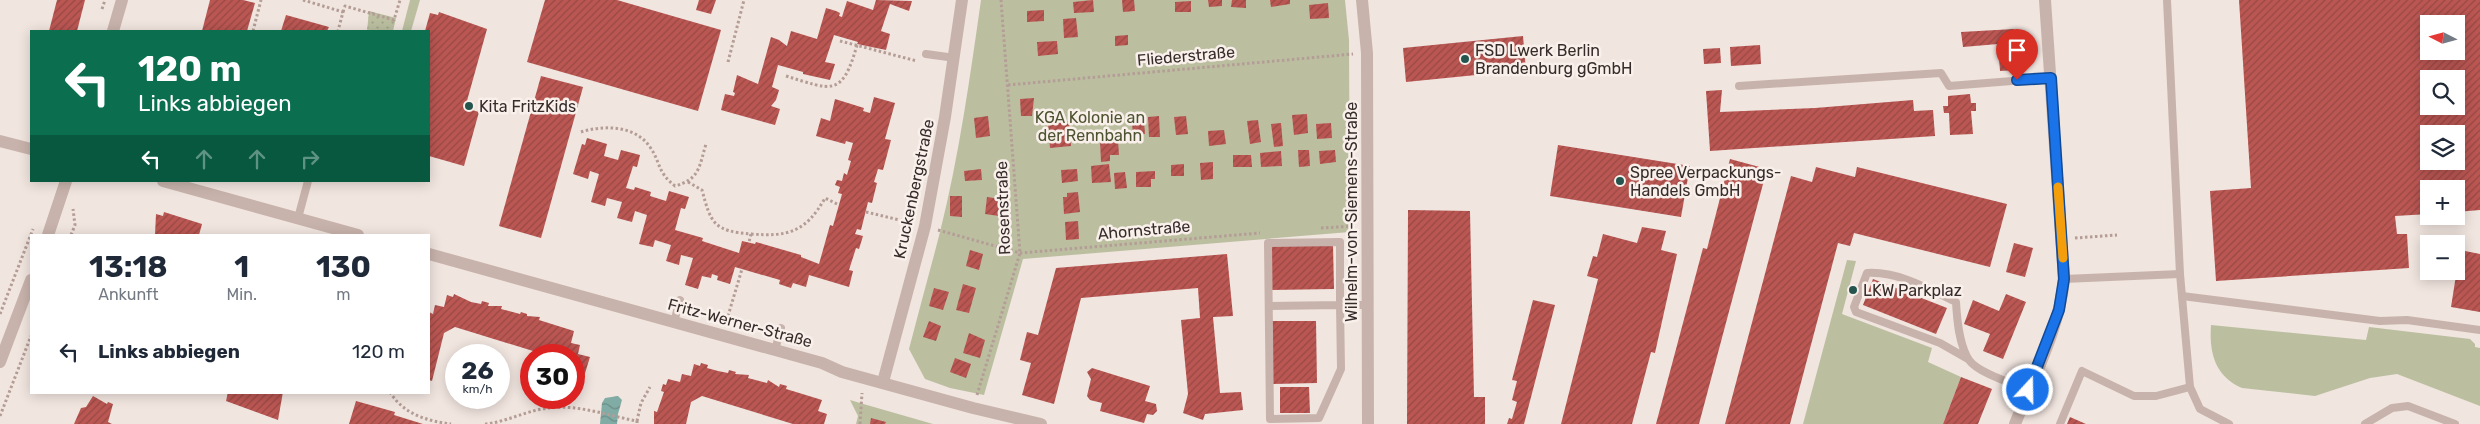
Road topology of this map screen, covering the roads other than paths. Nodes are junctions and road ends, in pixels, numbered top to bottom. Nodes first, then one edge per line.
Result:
1 (122, 0) edge
2 (962, 0) edge
3 (1362, 0) edge
4 (2045, 0) edge
5 (2167, 0) edge
6 (113, 30) edge
7 (926, 58) road end
8 (955, 58) junction
9 (2051, 78) junction
10 (1739, 86) dead end
11 (0, 141) edge
12 (30, 149) edge
13 (66, 182) edge
14 (167, 182) edge
15 (308, 182) edge
16 (298, 218) junction
17 (48, 234) edge
18 (354, 234) edge
19 (430, 254) edge
20 (2180, 274) junction
21 (2064, 279) junction
22 (30, 283) edge
23 (2182, 296) junction
24 (680, 300) dead end
25 (1340, 305) junction
26 (1368, 305) junction
27 (1269, 306) junction
28 (674, 322) junction
29 (781, 328) dead end
30 (2480, 330) edge
31 (775, 350) junction
32 (1968, 359) junction
33 (0, 362) edge
34 (883, 382) junction
35 (2190, 387) junction
36 (2028, 390) junction
37 (1041, 424) edge
38 (1368, 424) edge
39 (2016, 424) edge
40 (2060, 424) edge
41 (2229, 424) edge
42 (2364, 424) edge
43 (2455, 424) edge

1 - 6 street
2 - 8 street, Kruckenbergstraße
3 - 26 street, Wilhelm-von-Siemens-Straße
4 - 9 street
5 - 20 lane
7 - 8 lane
8 - 34 street, Kruckenbergstraße
9 - 10 lane
9 - 21 street
11 - 12 street
13 - 17 street
14 - 16 street
15 - 16 lane
16 - 18 street
19 - 28 street, Fritz-Werner-Straße
20 - 21 lane
20 - 23 lane
21 - 36 street
22 - 33 street
23 - 30 lane
23 - 35 lane
24 - 28 lane
25 - 26 lane
25 - 27 lane
25 - 27 lane
25 - 27 lane
26 - 38 street, Wilhelm-von-Siemens-Straße
28 - 31 street, Fritz-Werner-Straße
29 - 31 lane
31 - 34 street, Fritz-Werner-Straße
32 - 32 lane
32 - 36 lane
34 - 37 street, Fritz-Werner-Straße
35 - 40 lane
35 - 41 lane
36 - 39 street
42 - 43 lane

